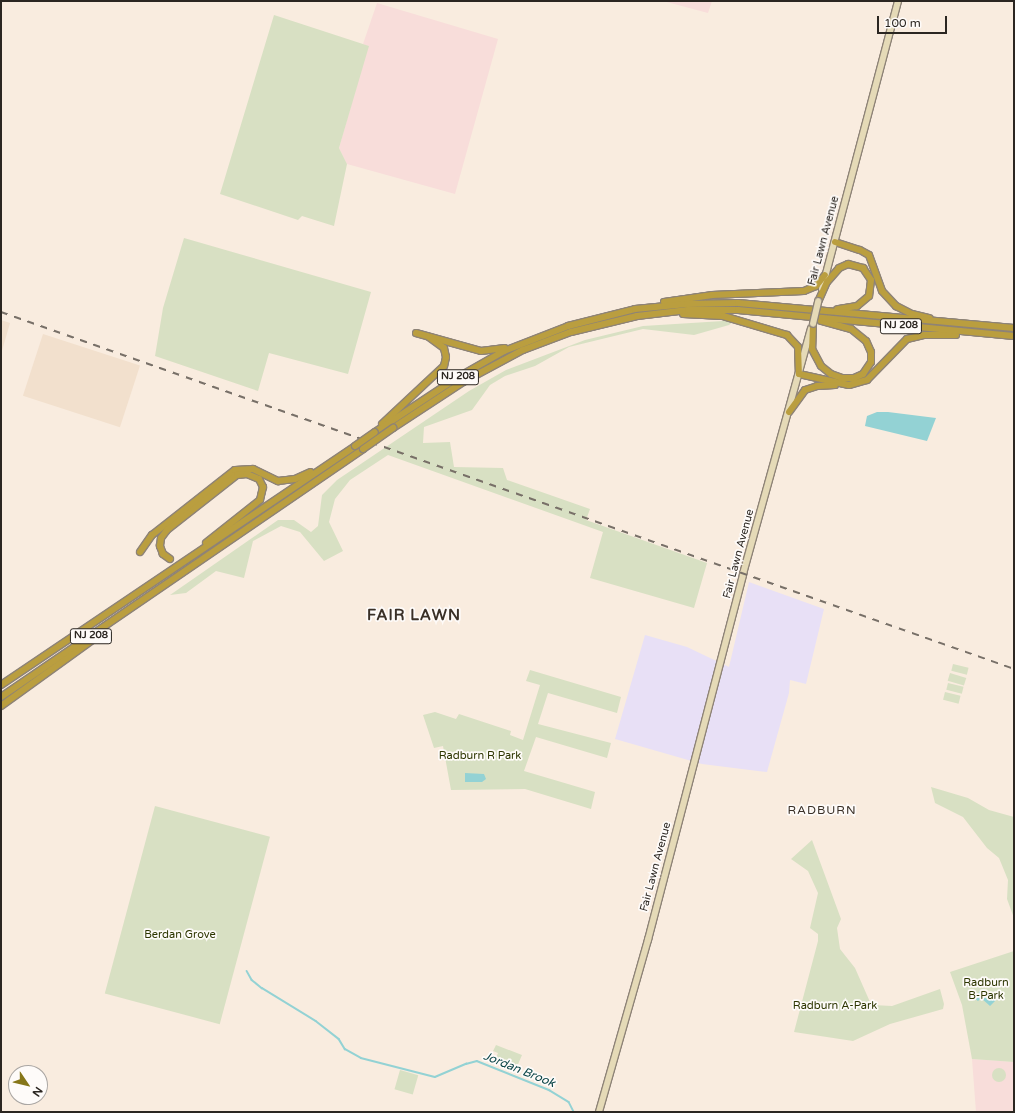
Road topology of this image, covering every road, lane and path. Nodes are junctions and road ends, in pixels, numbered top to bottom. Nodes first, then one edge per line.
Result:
1 (898, 1) edge
2 (835, 242) junction
3 (825, 275) junction
4 (818, 302) junction
5 (788, 307) junction
6 (635, 309) junction
7 (788, 314) junction
8 (637, 316) junction
9 (813, 324) junction
10 (971, 325) junction
11 (1014, 328) edge
12 (416, 333) dead end
13 (1014, 336) edge
14 (429, 337) junction
15 (536, 337) junction
16 (799, 374) junction
17 (848, 385) junction
18 (789, 412) junction
19 (383, 424) junction
20 (320, 469) junction
21 (140, 552) dead end
22 (193, 554) junction
23 (170, 559) dead end
24 (180, 574) junction
25 (1, 685) edge
26 (1, 697) edge
27 (1, 706) edge
28 (599, 1112) edge

1 - 2 main road, Fair Lawn Avenue
2 - 3 main road, Fair Lawn Avenue
2 - 10 highway
3 - 4 main road, Fair Lawn Avenue
3 - 6 highway
4 - 5 highway
4 - 9 main road, Fair Lawn Avenue, bridge
5 - 6 highway, NJ 208
5 - 10 highway, NJ 208
6 - 15 highway, NJ 208
7 - 8 highway, NJ 208
7 - 9 highway
7 - 13 highway, NJ 208
8 - 16 highway
8 - 24 highway, NJ 208, bridge
9 - 16 main road, Fair Lawn Avenue
10 - 11 highway, NJ 208
12 - 14 highway
13 - 17 highway
14 - 15 highway
14 - 19 highway
15 - 19 highway, NJ 208
16 - 17 highway
16 - 18 main road, Fair Lawn Avenue
17 - 18 highway
18 - 28 main road, Fair Lawn Avenue
19 - 20 highway, bridge
20 - 21 highway
20 - 22 highway
22 - 23 highway
22 - 25 highway, NJ 208
24 - 26 highway, NJ 208
24 - 27 highway

